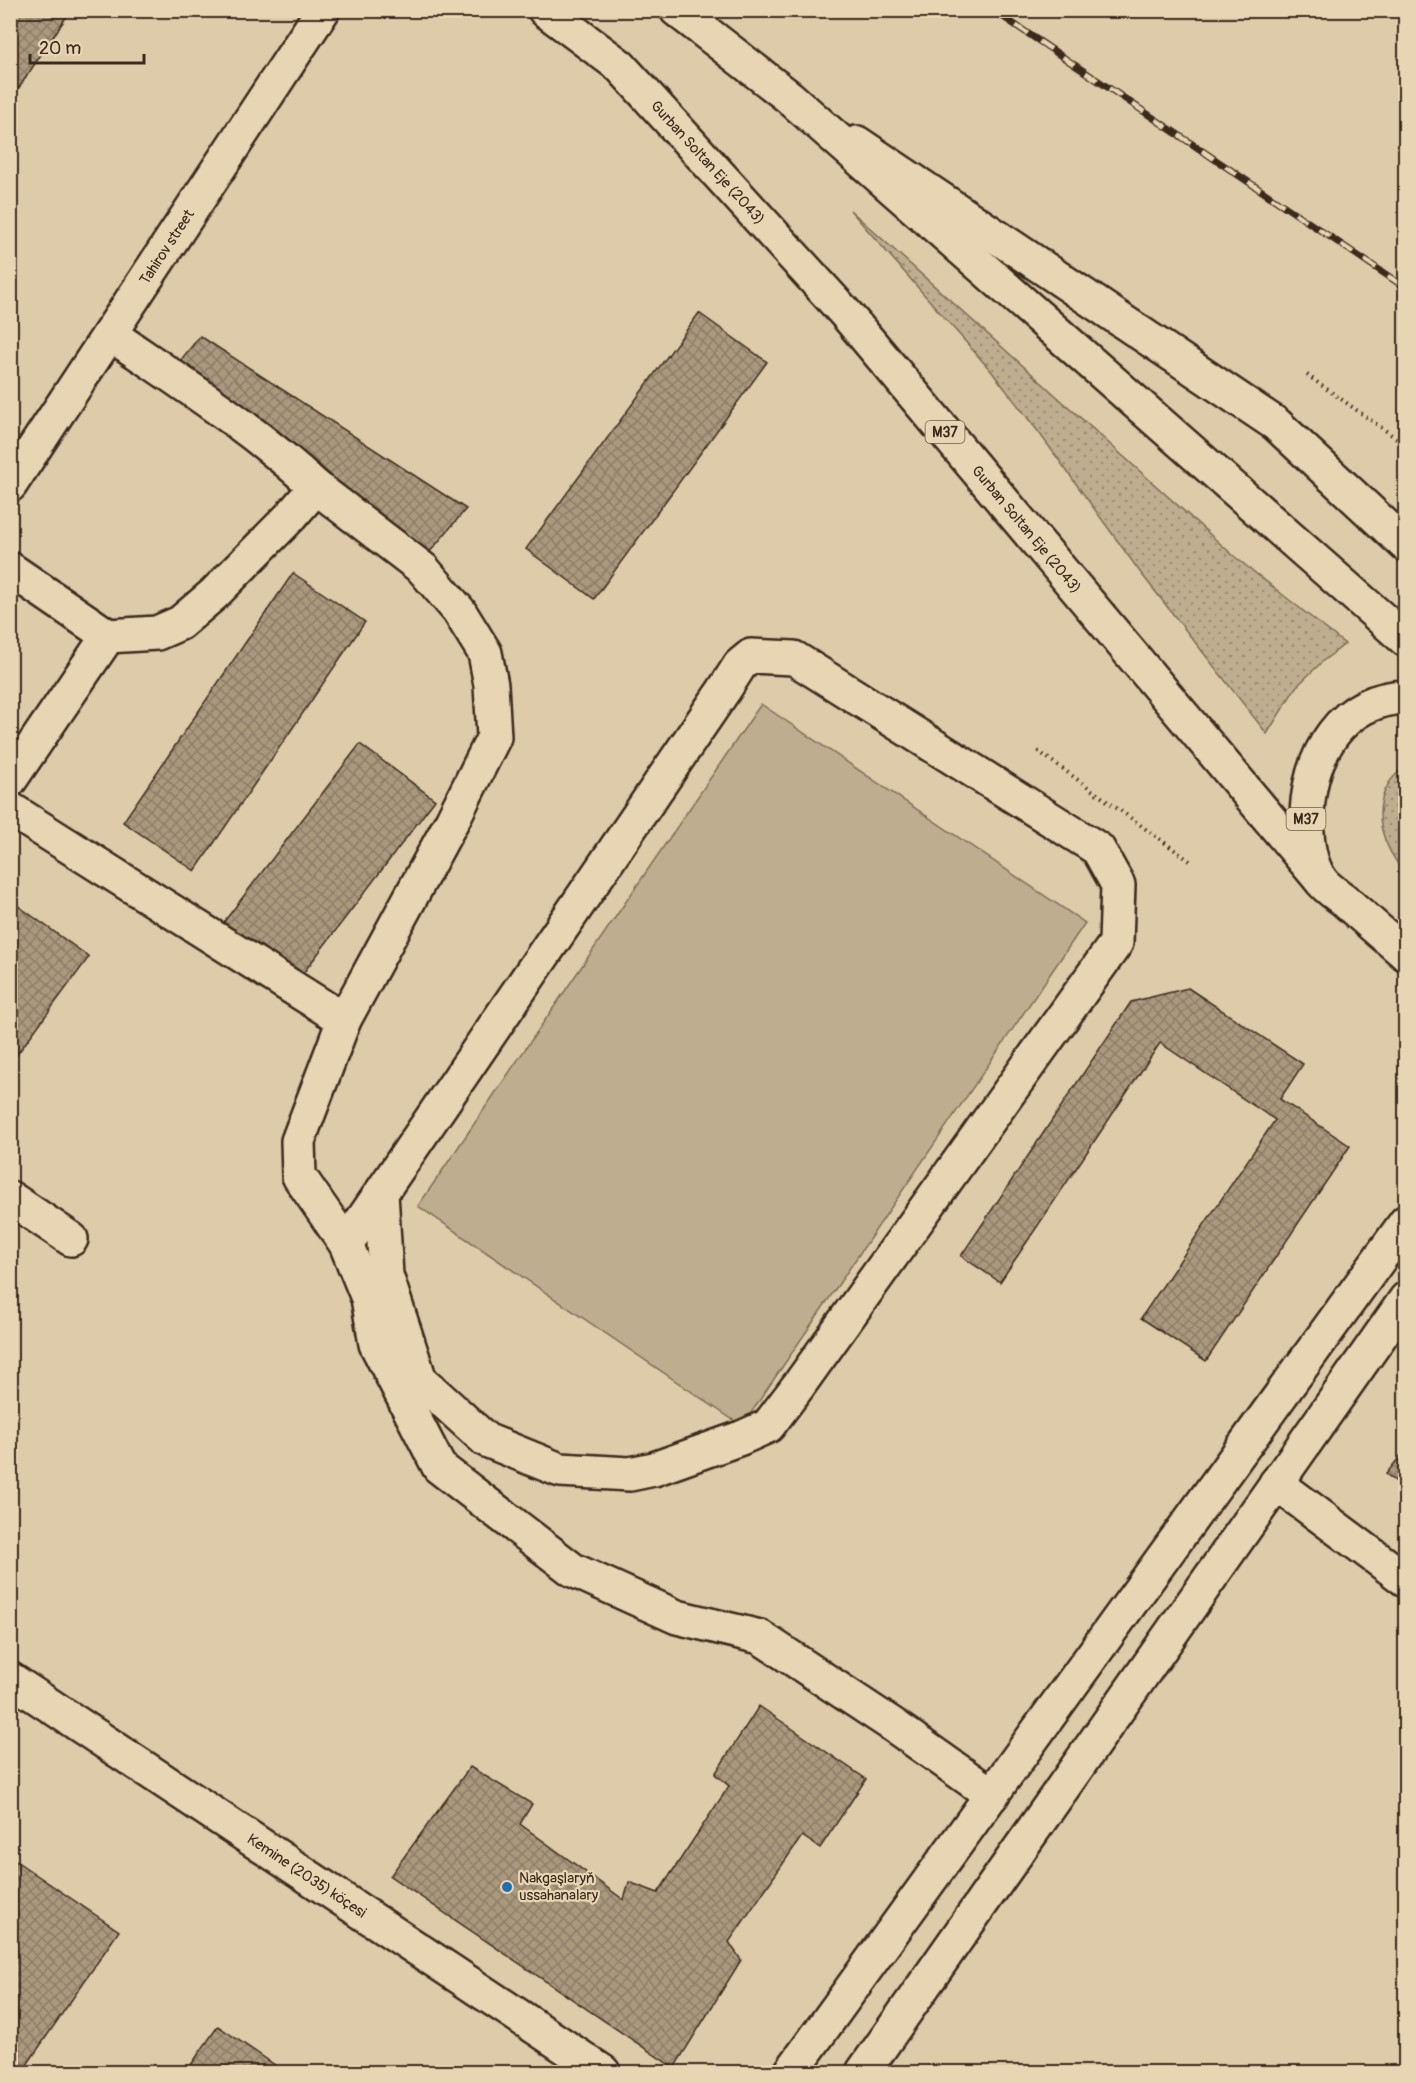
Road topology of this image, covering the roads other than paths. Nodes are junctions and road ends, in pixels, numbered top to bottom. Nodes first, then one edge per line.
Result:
1 (323, 10) edge
2 (545, 10) edge
3 (677, 10) edge
4 (789, 97) junction
5 (110, 334) junction
6 (10, 485) edge
7 (316, 487) junction
8 (1406, 545) edge
9 (10, 569) edge
10 (108, 636) junction
11 (1406, 640) edge
12 (1406, 697) edge
13 (10, 780) edge
14 (10, 809) edge
15 (1320, 879) junction
16 (1406, 954) edge
17 (344, 1020) junction
18 (381, 1193) junction
19 (10, 1198) edge
20 (1406, 1222) edge
21 (71, 1239) dead end
22 (346, 1244) junction
23 (1406, 1299) edge
24 (1276, 1483) junction
25 (1406, 1580) edge
26 (10, 1679) edge
27 (992, 1795) junction
28 (603, 2073) edge
29 (791, 2073) edge
30 (863, 2073) edge

1 - 5 main road, Tahirov street
2 - 15 main road, Gurban Soltan Eje (2043) / M37
3 - 4 main road
4 - 8 main road
4 - 11 main road
5 - 6 main road, Tahirov street
5 - 7 main road
7 - 10 main road
7 - 17 main road
9 - 10 main road
10 - 13 main road
12 - 15 main road, Gurban Soltan Eje (2043) / M37
14 - 17 main road
15 - 16 main road, Gurban Soltan Eje (2043) / M37
17 - 22 main road
18 - 18 main road
18 - 22 main road
19 - 21 main road
20 - 27 main road
22 - 27 main road
23 - 24 main road
24 - 25 main road
24 - 30 main road
26 - 28 main road, Kemine (2035) köçesi
27 - 29 main road

